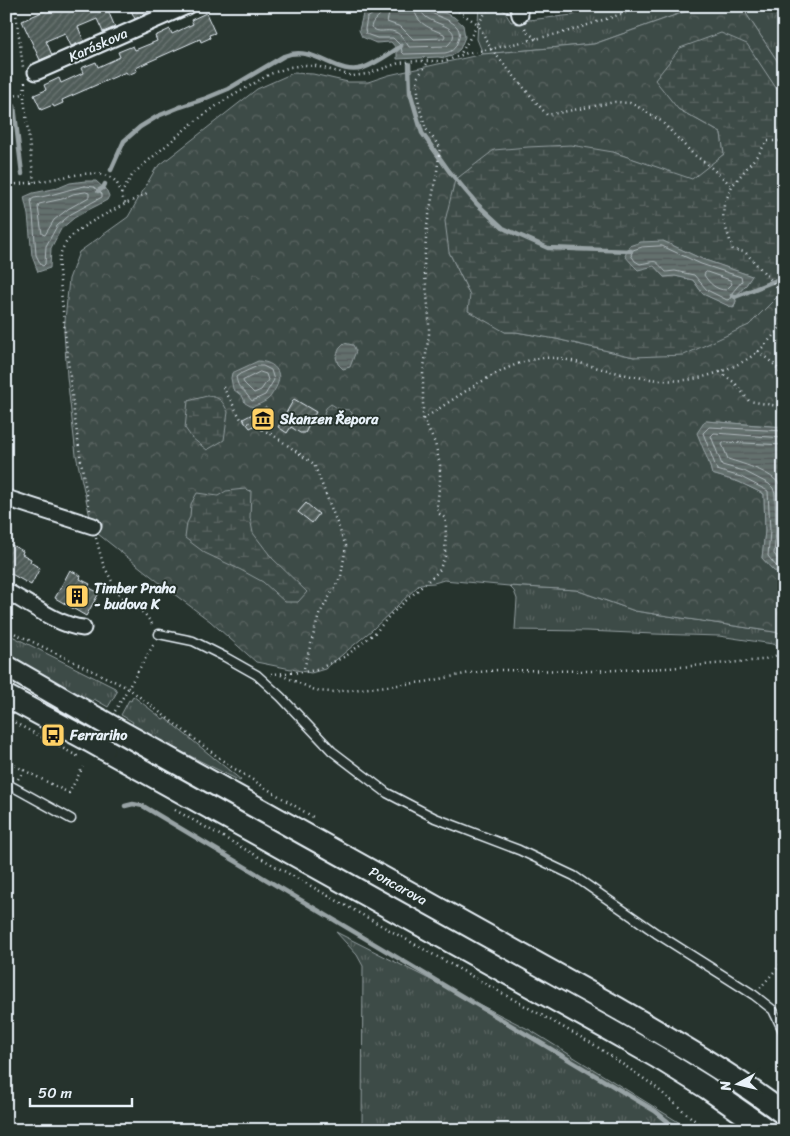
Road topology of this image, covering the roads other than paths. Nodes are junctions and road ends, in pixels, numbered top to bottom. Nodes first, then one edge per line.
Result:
1 (187, 6) edge
2 (36, 72) road end
3 (6, 498) edge
4 (94, 526) road end
5 (6, 591) edge
6 (84, 628) dead end
7 (159, 634) road end
8 (6, 666) edge
9 (6, 696) edge
10 (6, 783) edge
11 (71, 820) dead end
12 (784, 1033) edge
13 (784, 1114) edge
14 (766, 1130) edge

1 - 2 street, Karáskova
3 - 4 street
5 - 6 street
7 - 12 lane
8 - 13 main road, Poncarova
9 - 14 main road, Poncarova
10 - 11 lane

